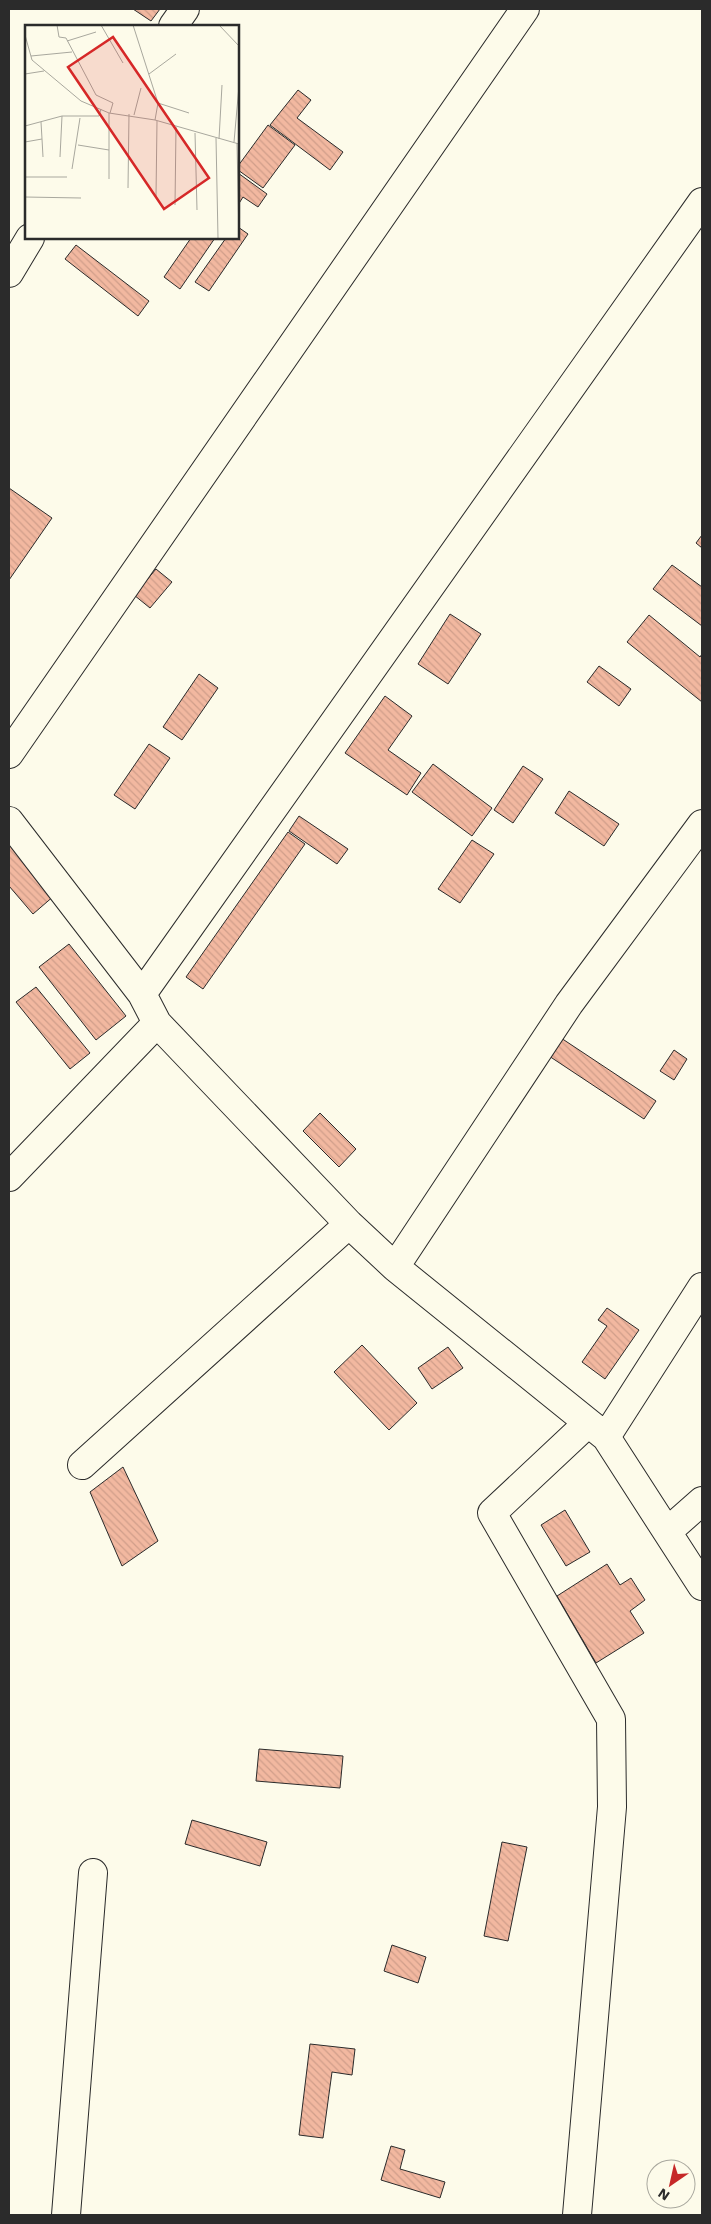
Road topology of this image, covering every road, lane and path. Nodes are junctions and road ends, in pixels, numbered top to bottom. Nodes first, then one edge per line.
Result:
1 (185, 9) edge
2 (524, 9) edge
3 (174, 25) edge
4 (702, 202) edge
5 (29, 239) edge
6 (9, 273) edge
7 (9, 754) edge
8 (9, 821) edge
9 (702, 824) edge
10 (142, 994) junction
11 (157, 1023) junction
12 (9, 1177) edge
13 (349, 1224) junction
14 (395, 1267) junction
15 (702, 1287) edge
16 (597, 1430) junction
17 (82, 1465) dead end
18 (702, 1501) edge
19 (668, 1531) junction
20 (702, 1586) edge
21 (92, 1873) dead end
22 (66, 2215) edge
23 (576, 2215) edge

1 - 3 street
2 - 7 street
4 - 10 street
5 - 6 street
8 - 10 street
9 - 14 street
10 - 11 street
11 - 12 street
11 - 13 street
13 - 14 street
13 - 17 street
14 - 16 street
15 - 16 street
16 - 19 street
16 - 23 street
18 - 19 street
19 - 20 street
21 - 22 street

